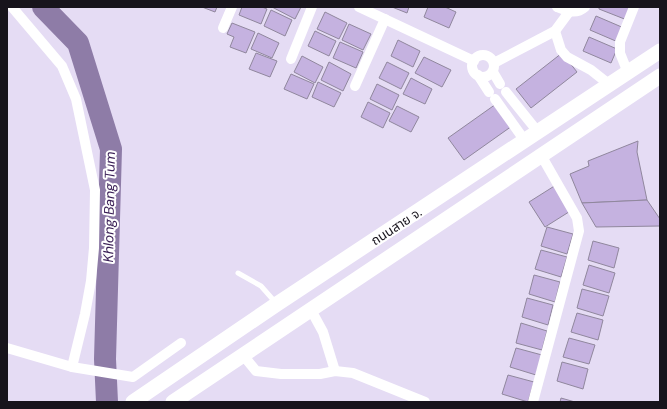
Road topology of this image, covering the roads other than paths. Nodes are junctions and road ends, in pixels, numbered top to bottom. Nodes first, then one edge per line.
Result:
1 (12, 7) edge
2 (232, 7) edge
3 (312, 7) edge
4 (359, 7) edge
5 (557, 7) edge
6 (585, 7) edge
7 (634, 7) edge
8 (569, 12) junction
9 (385, 19) junction
10 (223, 28) dead end
11 (555, 31) junction
12 (660, 51) edge
13 (291, 59) dead end
14 (474, 61) junction
15 (493, 67) junction
16 (628, 73) junction
17 (478, 75) junction
18 (660, 76) edge
19 (610, 85) junction
20 (355, 86) dead end
21 (532, 137) junction
22 (541, 155) junction
23 (238, 273) dead end
24 (277, 304) junction
25 (311, 310) junction
26 (181, 343) dead end
27 (7, 348) edge
28 (243, 355) junction
29 (72, 367) junction
30 (335, 371) junction
31 (136, 400) edge
32 (173, 402) edge
33 (425, 402) edge
34 (533, 402) edge

1 - 29 street
2 - 10 street
3 - 13 street
4 - 9 street
5 - 8 street
6 - 8 street
7 - 16 street
8 - 11 street
9 - 14 street
9 - 20 street
11 - 15 street
11 - 19 street
12 - 16 main road, ถนนสาย จ.
14 - 15 street
14 - 17 street
15 - 17 street
15 - 21 street
16 - 19 main road, ถนนสาย จ.
17 - 21 street
18 - 22 main road, ถนนสาย จ.
19 - 21 main road, ถนนสาย จ.
21 - 24 main road, ถนนสาย จ.
22 - 25 main road, ถนนสาย จ.
22 - 34 street
23 - 24 lane
24 - 31 main road, ถนนสาย จ.
25 - 28 main road, ถนนสาย จ.
25 - 30 street
26 - 29 street
27 - 29 street
28 - 30 street
28 - 32 main road, ถนนสาย จ.
30 - 33 street

